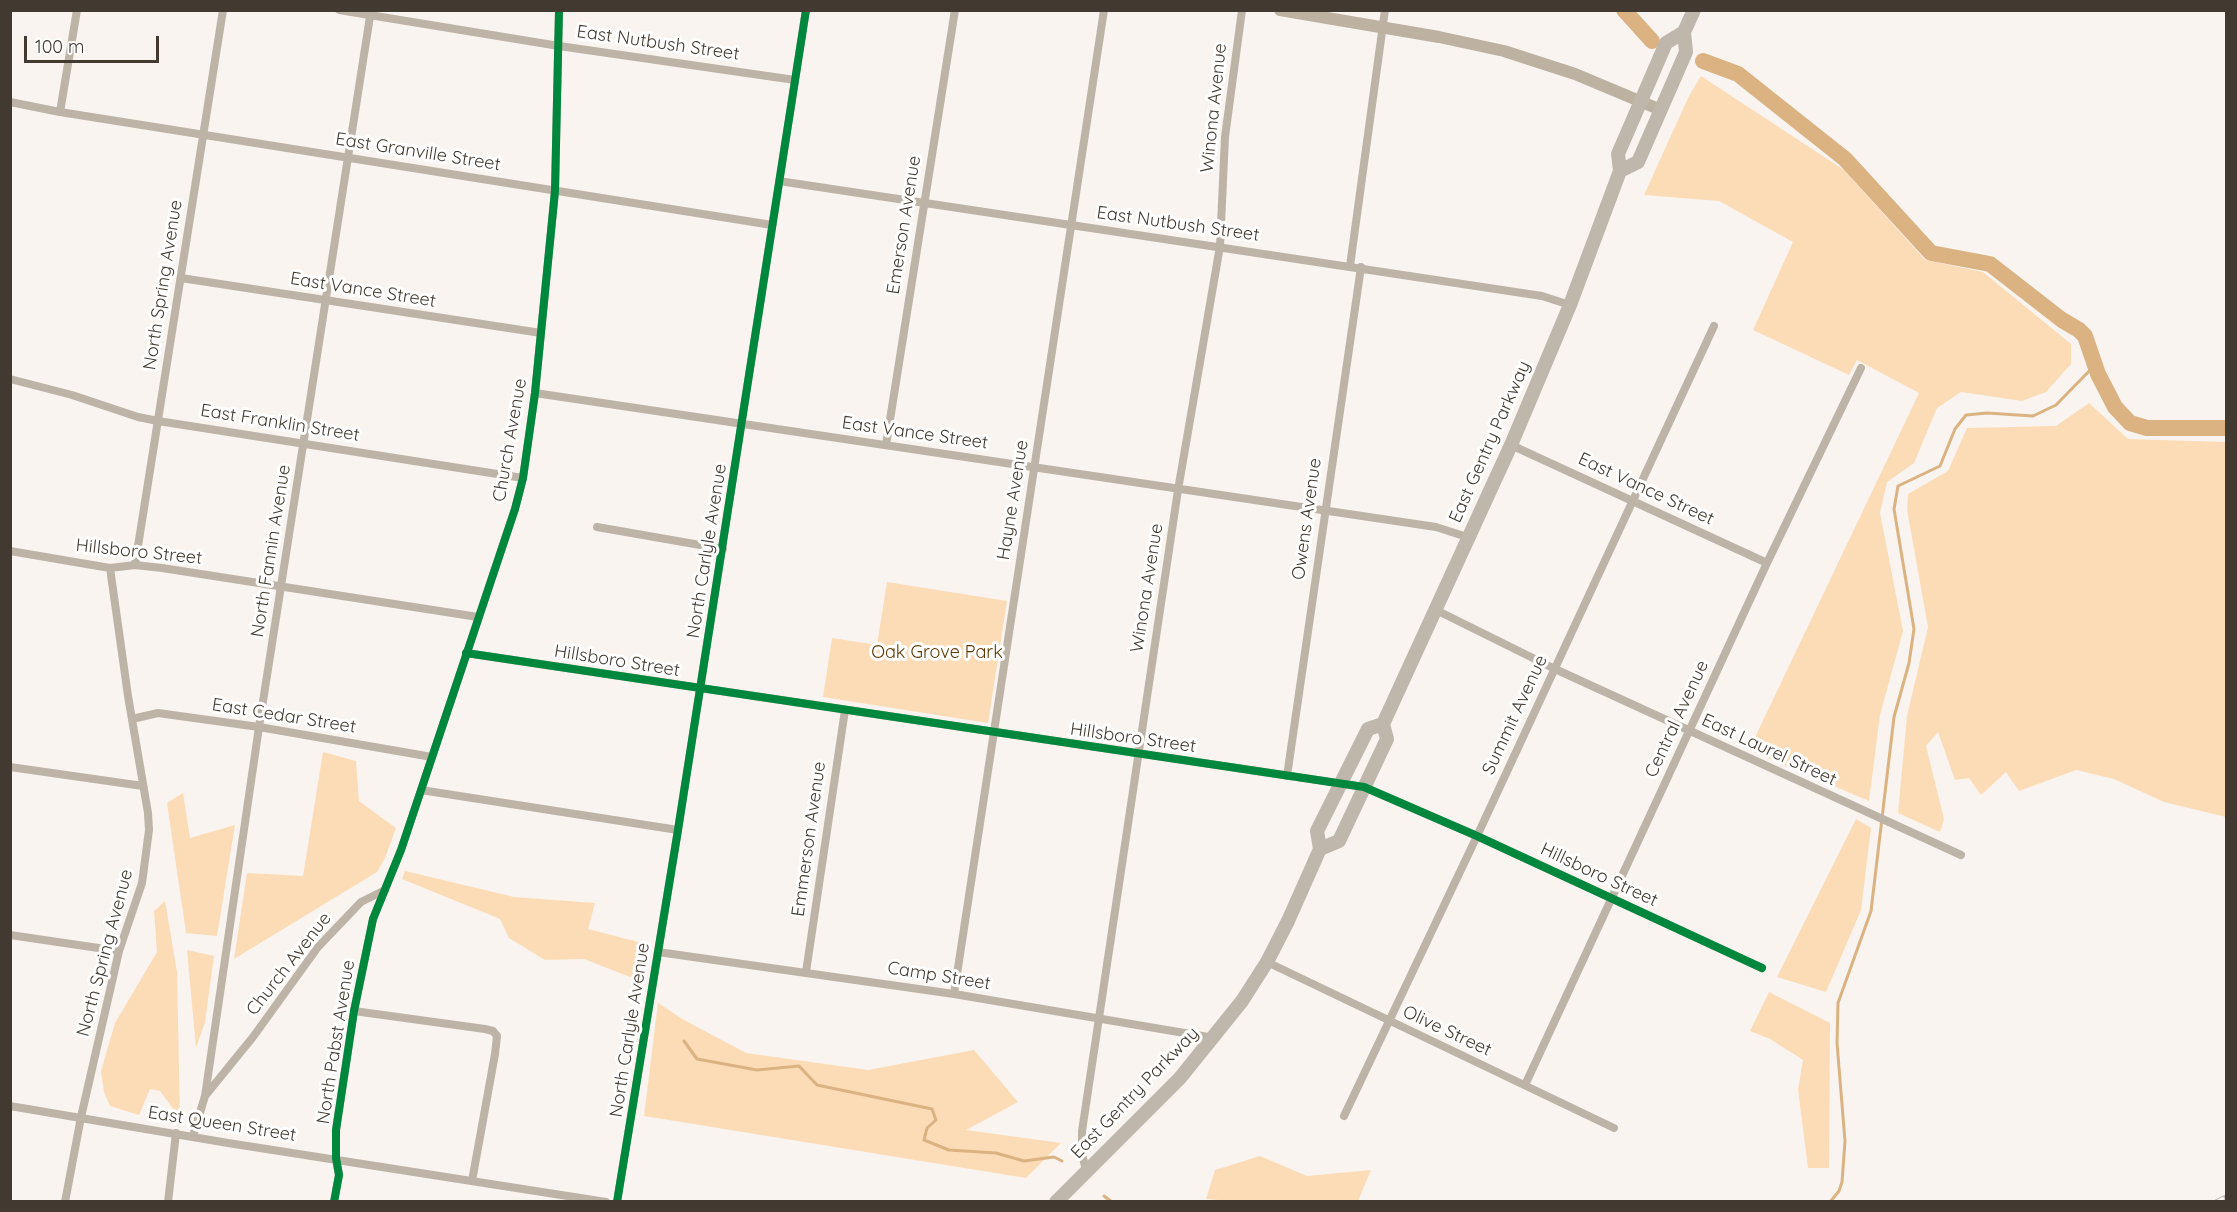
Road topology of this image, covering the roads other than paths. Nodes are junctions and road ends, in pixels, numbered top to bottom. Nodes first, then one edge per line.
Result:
1 (76, 10) edge
2 (223, 10) edge
3 (339, 10) edge
4 (559, 10) edge
5 (806, 10) edge
6 (955, 10) edge
7 (1104, 10) edge
8 (1242, 10) edge
9 (1280, 10) edge
10 (1385, 10) edge
11 (1694, 10) edge
12 (370, 13) edge
13 (1383, 28) junction
14 (1684, 32) junction
15 (559, 46) junction
16 (795, 80) junction
17 (1641, 101) junction
18 (10, 102) edge
19 (1661, 110) junction
20 (60, 112) junction
21 (202, 134) junction
22 (347, 158) junction
23 (1620, 171) junction
24 (779, 181) junction
25 (555, 191) junction
26 (924, 202) junction
27 (772, 225) junction
28 (1070, 225) junction
29 (1220, 246) junction
30 (1350, 266) junction
31 (1361, 267) junction
32 (181, 278) junction
33 (325, 302) junction
34 (1570, 305) junction
35 (1714, 326) dead end
36 (541, 333) junction
37 (1861, 368) dead end
38 (10, 379) edge
39 (535, 393) junction
40 (158, 421) junction
41 (741, 424) junction
42 (304, 442) junction
43 (886, 445) junction
44 (1511, 445) junction
45 (1035, 467) junction
46 (523, 478) junction
47 (1178, 490) junction
48 (1632, 500) junction
49 (1325, 511) junction
50 (597, 527) dead end
51 (1467, 537) junction
52 (723, 549) junction
53 (10, 551) edge
54 (1767, 563) junction
55 (135, 565) junction
56 (110, 568) junction
57 (282, 586) junction
58 (1434, 609) junction
59 (478, 617) junction
60 (466, 653) junction
61 (1555, 669) junction
62 (700, 688) junction
63 (845, 710) junction
64 (132, 719) junction
65 (1383, 724) junction
66 (259, 727) junction
67 (1690, 731) junction
68 (993, 733) junction
69 (1139, 754) junction
70 (432, 757) junction
71 (10, 767) edge
72 (1287, 776) junction
73 (1340, 784) junction
74 (143, 786) junction
75 (1364, 787) junction
76 (421, 790) junction
77 (678, 830) junction
78 (1477, 836) junction
79 (1320, 849) junction
80 (1961, 855) dead end
81 (385, 890) junction
82 (1611, 897) junction
83 (10, 935) edge
84 (119, 951) junction
85 (658, 952) junction
86 (1267, 962) junction
87 (1762, 968) dead end
88 (806, 972) junction
89 (954, 994) junction
90 (354, 1011) junction
91 (1099, 1018) junction
92 (1390, 1022) junction
93 (1214, 1038) junction
94 (1525, 1085) junction
95 (205, 1096) junction
96 (10, 1106) edge
97 (1344, 1116) dead end
98 (81, 1117) junction
99 (1614, 1128) dead end
100 (176, 1133) junction
101 (193, 1136) junction
102 (336, 1158) junction
103 (1086, 1170) junction
104 (472, 1181) junction
105 (552, 1197) edge
106 (65, 1202) edge
107 (168, 1202) edge
108 (334, 1202) edge
109 (606, 1202) edge
110 (617, 1202) edge
111 (1056, 1202) edge

1 - 20 street
2 - 21 street, North Spring Avenue
3 - 12 street, East Nutbush Street
4 - 15 street, Church Avenue
5 - 16 street, North Carlyle Avenue
6 - 26 street, Emerson Avenue
7 - 28 street, Hayne Avenue
8 - 29 street, Winona Avenue
9 - 13 main road
10 - 13 street
11 - 14 main road, East Gentry Parkway
12 - 15 street, East Nutbush Street
12 - 22 street, North Fannin Avenue
13 - 17 main road
13 - 30 street
14 - 17 main road, East Gentry Parkway
14 - 19 main road, East Gentry Parkway
15 - 16 street, East Nutbush Street
15 - 25 street, Church Avenue
16 - 24 street, North Carlyle Avenue
17 - 19 main road
17 - 23 main road, East Gentry Parkway
18 - 20 street, East Granville Street
19 - 23 main road, East Gentry Parkway
20 - 21 street, East Granville Street
21 - 22 street, East Granville Street
21 - 32 street, North Spring Avenue
22 - 25 street, East Granville Street
22 - 33 street, North Fannin Avenue
23 - 34 main road, East Gentry Parkway
24 - 26 street, East Nutbush Street
24 - 27 street, North Carlyle Avenue
25 - 27 street, East Granville Street
25 - 36 street, Church Avenue
26 - 28 street, East Nutbush Street
26 - 43 street, Emerson Avenue
27 - 41 street, North Carlyle Avenue
28 - 29 street, East Nutbush Street
28 - 45 street, Hayne Avenue
29 - 30 street, East Nutbush Street
29 - 47 street, Winona Avenue
30 - 31 street, East Nutbush Street
31 - 34 street, East Nutbush Street
31 - 49 street, Owens Avenue
32 - 33 street, East Vance Street
32 - 40 street, North Spring Avenue
33 - 36 street, East Vance Street
33 - 42 street, North Fannin Avenue
34 - 44 main road, East Gentry Parkway
35 - 48 street, Summit Avenue
36 - 39 street, Church Avenue
37 - 54 street, Central Avenue
38 - 40 street, East Franklin Street
39 - 41 street, East Vance Street
39 - 46 street, Church Avenue
40 - 42 street, East Franklin Street
40 - 55 street, North Spring Avenue
41 - 43 street, East Vance Street
41 - 52 street, North Carlyle Avenue
42 - 46 street, East Franklin Street
42 - 57 street, North Fannin Avenue
43 - 45 street, East Vance Street
44 - 48 street, East Vance Street
44 - 51 main road, East Gentry Parkway
45 - 47 street, East Vance Street
45 - 68 street, Hayne Avenue
46 - 59 street, Church Avenue
47 - 49 street, East Vance Street
47 - 69 street, Winona Avenue
48 - 54 street, East Vance Street
48 - 61 street, Summit Avenue
49 - 51 street, East Vance Street
49 - 72 street, Owens Avenue
50 - 52 street
51 - 58 main road, East Gentry Parkway
52 - 62 street, North Carlyle Avenue
53 - 56 street, Hillsboro Street
54 - 67 street, Central Avenue
55 - 56 street, Hillsboro Street
55 - 57 street, Hillsboro Street
56 - 64 street, North Spring Avenue
57 - 59 street, Hillsboro Street
57 - 66 street, North Fannin Avenue
58 - 61 street, East Laurel Street
58 - 65 main road, East Gentry Parkway
59 - 60 street, Church Avenue
60 - 62 street, Hillsboro Street
60 - 70 street, Church Avenue
61 - 67 street, East Laurel Street
61 - 78 street, Summit Avenue
62 - 63 street, Hillsboro Street
62 - 77 street, North Carlyle Avenue
63 - 68 street, Hillsboro Street
63 - 88 street, Emmerson Avenue
64 - 66 street, East Cedar Street
64 - 74 street, North Spring Avenue
65 - 73 main road, East Gentry Parkway
65 - 75 main road, East Gentry Parkway
66 - 70 street, East Cedar Street
66 - 95 street, North Fannin Avenue
67 - 80 street, East Laurel Street
67 - 82 street, Central Avenue
68 - 69 street, Hillsboro Street
68 - 89 street, Hayne Avenue
69 - 72 street, Hillsboro Street
69 - 91 street, Winona Avenue
70 - 76 street, Church Avenue
71 - 74 street
72 - 73 street, Hillsboro Street
73 - 75 street, Hillsboro Street
73 - 79 main road, East Gentry Parkway
74 - 84 street, North Spring Avenue
75 - 78 street, Hillsboro Street
75 - 79 main road, East Gentry Parkway
76 - 77 street
76 - 81 street, Church Avenue
77 - 85 street, North Carlyle Avenue
78 - 82 street, Hillsboro Street
78 - 92 street, Summit Avenue
79 - 86 main road, East Gentry Parkway
81 - 90 street, North Pabst Avenue
81 - 95 street, Church Avenue
82 - 87 street, Hillsboro Street
82 - 94 street, Central Avenue
83 - 84 street
84 - 98 street, North Spring Avenue
85 - 88 street, Camp Street
85 - 110 street, North Carlyle Avenue
86 - 92 street, Olive Street
86 - 93 main road, East Gentry Parkway
88 - 89 street, Camp Street
89 - 91 street, Camp Street
90 - 102 street, North Pabst Avenue
90 - 104 street
91 - 93 street, Camp Street
91 - 103 street, Winona Avenue
92 - 94 street, Olive Street
92 - 97 street, Summit Avenue
93 - 103 main road, East Gentry Parkway
94 - 99 street, Olive Street
95 - 101 street, Church Avenue
96 - 98 street, East Queen Street
98 - 100 street, East Queen Street
98 - 106 street, North Spring Avenue
100 - 101 street, East Queen Street
100 - 107 street
101 - 102 street, East Queen Street
102 - 104 street, East Queen Street
102 - 108 street, North Pabst Avenue
103 - 111 main road, East Gentry Parkway
104 - 105 street, East Queen Street
105 - 109 street, East Queen Street

